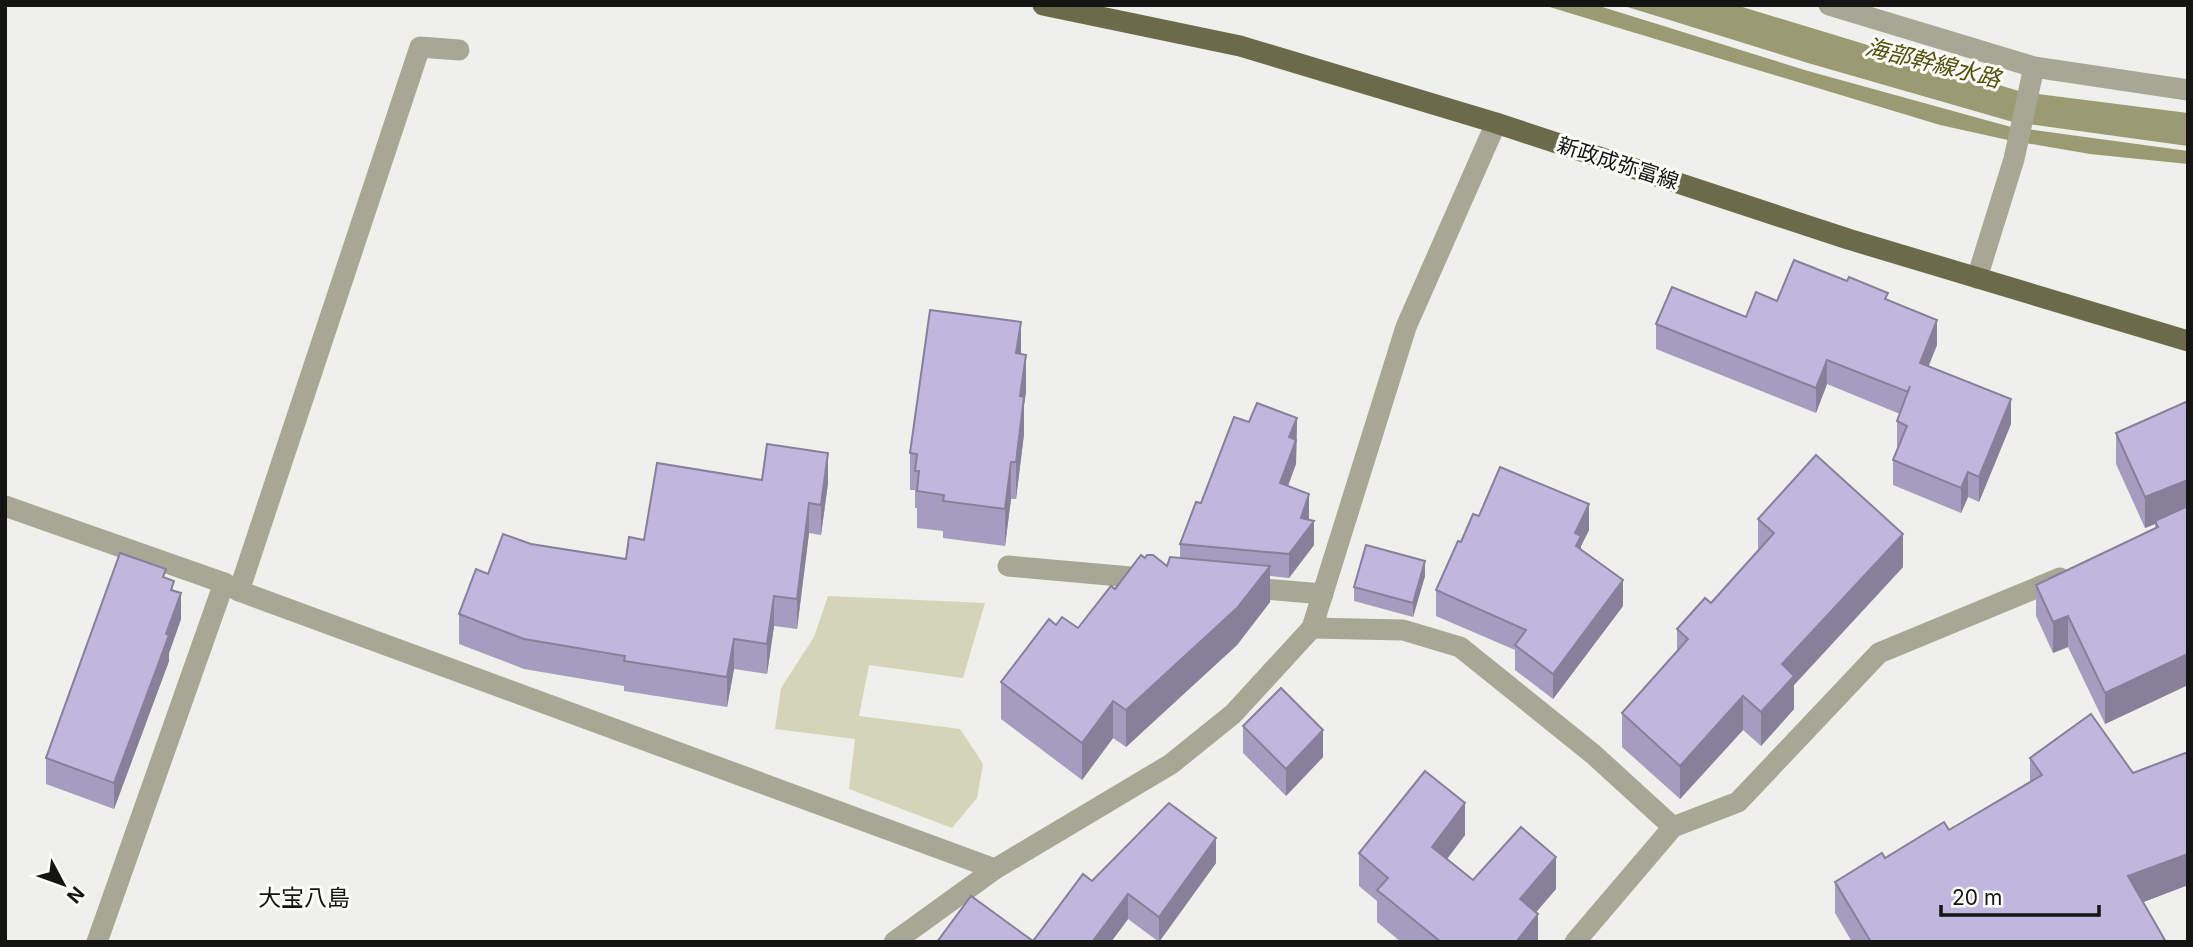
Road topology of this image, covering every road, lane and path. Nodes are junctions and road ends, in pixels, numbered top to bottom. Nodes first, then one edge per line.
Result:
1 (1042, 5) edge
2 (1829, 5) edge
3 (459, 50) dead end
4 (2032, 75) junction
5 (2188, 90) edge
6 (1496, 122) junction
7 (1977, 278) junction
8 (2188, 341) edge
9 (5, 506) edge
10 (1008, 566) dead end
11 (2072, 573) edge
12 (1172, 580) edge
13 (1213, 584) edge
14 (231, 587) junction
15 (1323, 594) junction
16 (1312, 628) junction
17 (1673, 827) junction
18 (995, 869) junction
19 (97, 942) edge
20 (894, 942) edge
21 (1575, 942) edge

1 - 6 main road, 新政成弥富線
2 - 4 street
3 - 14 street
4 - 5 street
4 - 7 street
6 - 7 main road, 新政成弥富線
6 - 15 street
7 - 8 main road, 新政成弥富線
9 - 14 street
10 - 12 street
11 - 17 street
13 - 15 street
14 - 18 street
14 - 19 street
15 - 16 street
16 - 17 street
16 - 18 street
17 - 21 street
18 - 20 street

